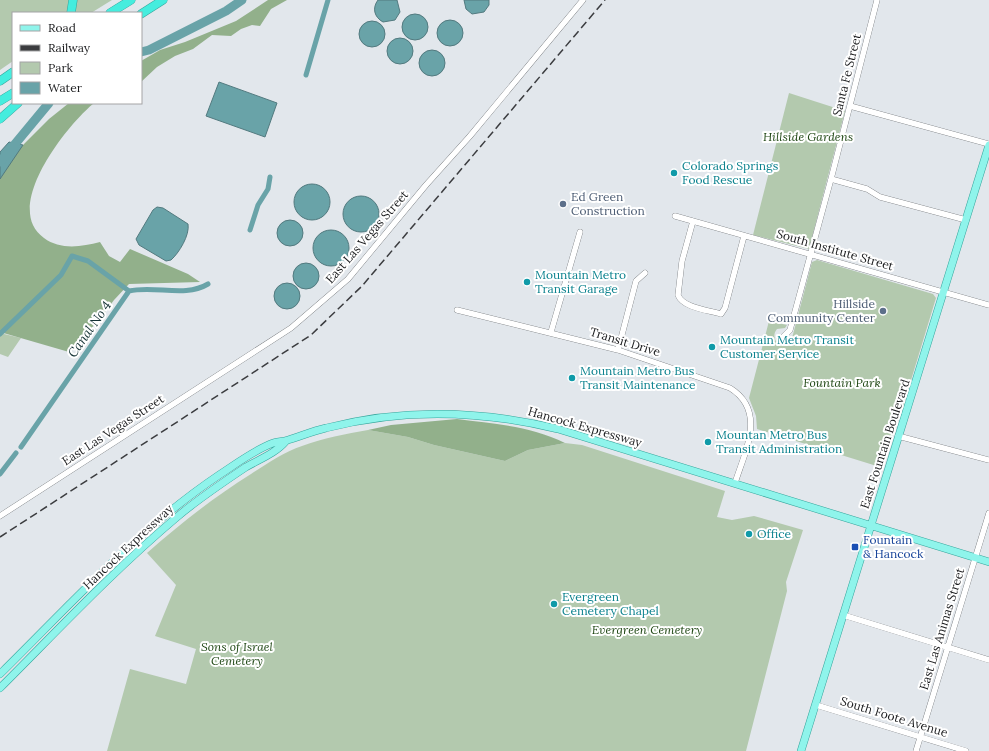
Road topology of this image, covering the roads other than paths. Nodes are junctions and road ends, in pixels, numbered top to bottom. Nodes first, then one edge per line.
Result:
1 (73, 0) edge
2 (131, 0) edge
3 (163, 0) edge
4 (583, 0) edge
5 (877, 0) edge
6 (71, 12) edge
7 (112, 12) edge
8 (142, 13) edge
9 (12, 73) edge
10 (12, 76) edge
11 (0, 82) edge
12 (12, 94) edge
13 (0, 101) edge
14 (17, 104) edge
15 (850, 106) junction
16 (0, 119) edge
17 (989, 144) edge
18 (831, 179) junction
19 (675, 216) dead end
20 (966, 220) junction
21 (693, 222) junction
22 (580, 232) dead end
23 (744, 236) junction
24 (811, 254) junction
25 (644, 273) dead end
26 (944, 292) junction
27 (989, 305) edge
28 (457, 310) dead end
29 (551, 332) junction
30 (783, 337) dead end
31 (618, 350) junction
32 (898, 436) junction
33 (286, 441) junction
34 (989, 460) edge
35 (735, 483) junction
36 (989, 513) edge
37 (0, 516) edge
38 (870, 526) junction
39 (975, 558) junction
40 (989, 562) edge
41 (843, 615) junction
42 (948, 647) junction
43 (989, 660) edge
44 (0, 674) edge
45 (0, 688) edge
46 (816, 705) junction
47 (920, 737) junction
48 (801, 751) edge
49 (916, 751) edge
50 (966, 751) edge

1 - 6 highway
2 - 7 highway
3 - 8 highway
4 - 37 street, East Las Vegas Street
5 - 15 street, Santa Fe Street
9 - 11 highway
10 - 11 highway
12 - 13 highway
14 - 16 highway
15 - 17 street
15 - 18 street, Santa Fe Street
17 - 20 main road, East Fountain Boulevard
18 - 20 street
18 - 24 street, Santa Fe Street
19 - 21 street, South Institute Street
20 - 26 main road, East Fountain Boulevard
21 - 23 street, South Institute Street
21 - 23 street
22 - 29 street
23 - 24 street, South Institute Street
24 - 26 street, South Institute Street
24 - 30 street, Santa Fe Street
25 - 31 street
26 - 27 street, South Institute Street
26 - 32 main road, East Fountain Boulevard
28 - 29 street, Transit Drive
29 - 31 street, Transit Drive
31 - 35 street, Transit Drive
32 - 34 street
32 - 38 main road, East Fountain Boulevard
33 - 35 main road, Hancock Expressway
33 - 44 main road, Hancock Expressway
33 - 45 main road, Hancock Expressway
35 - 38 main road, Hancock Expressway
36 - 39 street, East Las Animas Street
38 - 39 main road, Hancock Expressway
38 - 41 main road, East Fountain Boulevard
39 - 40 main road, Hancock Expressway
39 - 42 street, East Las Animas Street
41 - 42 street
41 - 46 main road, East Fountain Boulevard
42 - 43 street
42 - 47 street, East Las Animas Street
46 - 47 street, South Foote Avenue
46 - 48 main road, East Fountain Boulevard
47 - 49 street, East Las Animas Street
47 - 50 street, South Foote Avenue

